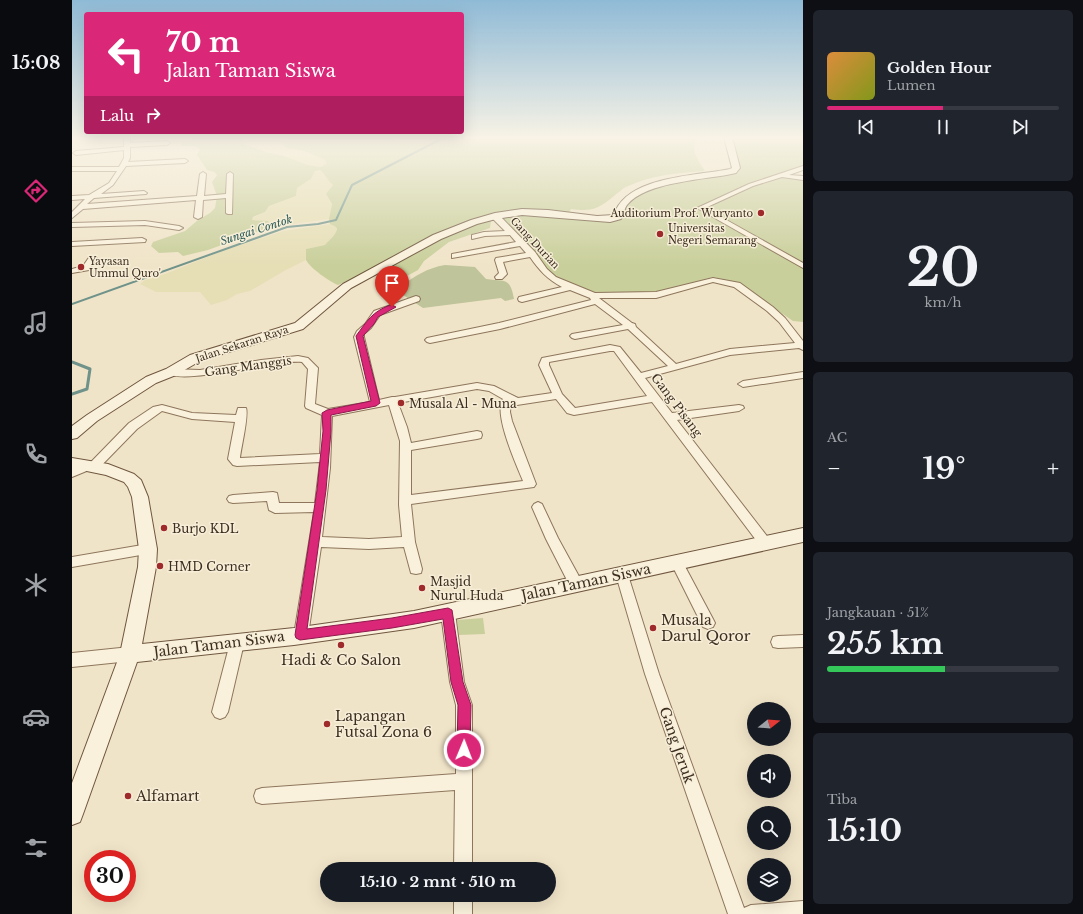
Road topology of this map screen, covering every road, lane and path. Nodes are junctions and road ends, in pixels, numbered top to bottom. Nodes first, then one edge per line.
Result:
1 (114, 180) edge
2 (202, 180) edge
3 (229, 180) edge
4 (687, 180) edge
5 (767, 180) edge
6 (144, 193) dead end
7 (228, 196) junction
8 (92, 197) junction
9 (72, 198) edge
10 (200, 199) junction
11 (81, 207) junction
12 (230, 213) dead end
13 (72, 216) edge
14 (198, 216) dead end
15 (495, 216) junction
16 (72, 225) edge
17 (179, 228) dead end
18 (511, 233) junction
19 (475, 236) dead end
20 (142, 240) dead end
21 (521, 243) junction
22 (72, 244) edge
23 (532, 254) junction
24 (455, 256) dead end
25 (93, 258) dead end
26 (803, 266) edge
27 (72, 271) edge
28 (499, 277) dead end
29 (570, 287) junction
30 (595, 298) junction
31 (416, 299) dead end
32 (522, 300) dead end
33 (632, 326) junction
34 (575, 336) dead end
35 (430, 340) dead end
36 (802, 346) edge
37 (674, 367) junction
38 (171, 372) junction
39 (803, 375) edge
40 (638, 377) junction
41 (743, 384) dead end
42 (558, 395) junction
43 (510, 398) junction
44 (654, 398) junction
45 (392, 400) junction
46 (376, 403) junction
47 (739, 408) dead end
48 (327, 413) junction
49 (669, 417) junction
50 (72, 434) edge
51 (477, 435) dead end
52 (406, 447) junction
53 (324, 458) junction
54 (84, 465) edge
55 (72, 473) edge
56 (233, 499) dead end
57 (405, 500) junction
58 (319, 507) junction
59 (538, 507) dead end
60 (803, 534) edge
61 (314, 542) junction
62 (409, 542) junction
63 (766, 544) junction
64 (148, 549) junction
65 (72, 562) edge
66 (677, 563) junction
67 (416, 569) dead end
68 (622, 575) junction
69 (576, 584) junction
70 (448, 613) junction
71 (708, 623) dead end
72 (300, 635) junction
73 (803, 641) edge
74 (778, 642) dead end
75 (237, 643) junction
76 (130, 654) junction
77 (72, 660) edge
78 (220, 712) dead end
79 (464, 781) junction
80 (262, 796) dead end
81 (72, 814) edge
82 (463, 862) edge
83 (463, 902) edge
84 (803, 910) edge
85 (462, 914) edge
86 (737, 914) edge
87 (751, 914) edge

1 - 8 street
2 - 10 street
3 - 7 street
4 - 15 main road, Jalan Sekaran Raya
5 - 26 street
6 - 8 street
7 - 10 street
7 - 12 street
8 - 9 street
8 - 11 street
10 - 11 street
10 - 14 street
11 - 13 street
15 - 18 street, Gang Durian
15 - 38 main road, Jalan Sekaran Raya
16 - 17 street
18 - 19 street
18 - 21 street, Gang Durian
20 - 22 street
21 - 23 street, Gang Durian
21 - 24 street
23 - 28 street
23 - 29 street, Gang Durian
25 - 27 street
29 - 30 street, Gang Durian
29 - 32 street
30 - 33 street, Gang Durian
30 - 35 street
30 - 36 street
31 - 46 street
33 - 34 street
33 - 37 street, Gang Durian
36 - 37 street, Gang Pisang
37 - 40 street, Gang Pisang
38 - 48 street, Gang Manggis
38 - 50 main road, Jalan Sekaran Raya
39 - 41 street
40 - 42 street
40 - 44 street, Gang Pisang
42 - 43 street
42 - 44 street
43 - 45 street
43 - 57 street
44 - 49 street, Gang Pisang
45 - 46 street
45 - 52 street
46 - 48 street
47 - 49 street
48 - 53 street
49 - 63 street, Gang Pisang
51 - 52 street
52 - 57 street
53 - 54 street
53 - 58 street
54 - 55 street
54 - 64 main road
56 - 58 street
57 - 62 street
58 - 61 street
59 - 69 street
60 - 63 main road, Jalan Taman Siswa
61 - 62 street
61 - 72 street
62 - 67 street
63 - 66 main road, Jalan Taman Siswa
64 - 65 street
64 - 76 main road
66 - 68 main road, Jalan Taman Siswa
66 - 71 street
68 - 69 main road, Jalan Taman Siswa
68 - 86 street, Gang Jeruk
69 - 70 main road, Jalan Taman Siswa
70 - 72 main road, Jalan Taman Siswa
70 - 79 street
72 - 75 main road, Jalan Taman Siswa
73 - 74 street
75 - 76 main road, Jalan Taman Siswa
75 - 78 street
76 - 77 street
76 - 81 main road
79 - 80 street
79 - 82 street
83 - 85 street
84 - 87 street

